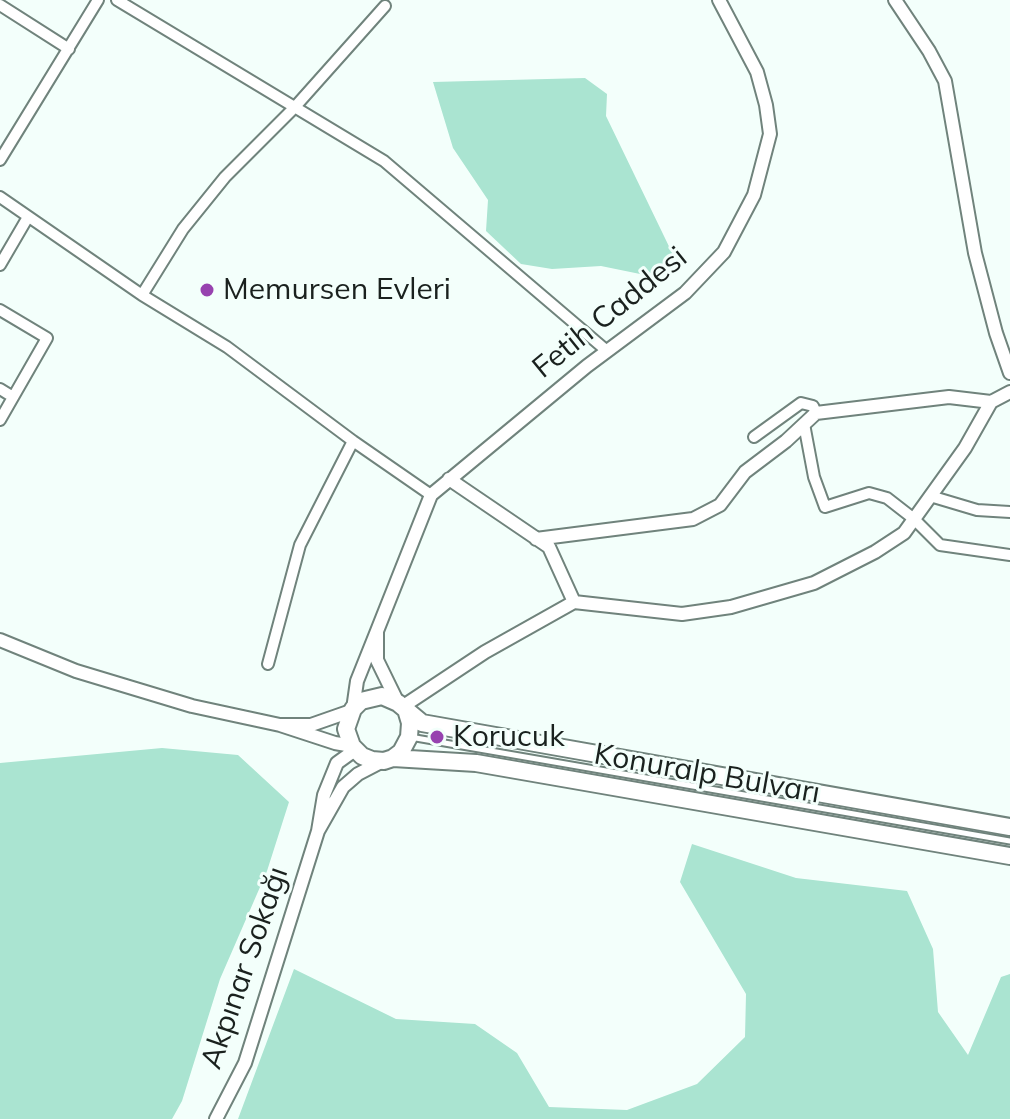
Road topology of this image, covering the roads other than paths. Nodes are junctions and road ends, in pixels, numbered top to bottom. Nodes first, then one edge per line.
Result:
1 (98, 0) edge
2 (117, 0) edge
3 (719, 0) edge
4 (895, 0) edge
5 (0, 5) edge
6 (385, 6) dead end
7 (69, 49) junction
8 (294, 108) junction
9 (0, 160) edge
10 (0, 197) edge
11 (28, 217) junction
12 (0, 265) edge
13 (142, 295) junction
14 (0, 310) edge
15 (607, 351) junction
16 (1010, 373) edge
17 (0, 389) edge
18 (1010, 392) edge
19 (13, 397) junction
20 (991, 402) junction
21 (816, 413) junction
22 (0, 420) edge
23 (804, 424) junction
24 (754, 437) dead end
25 (353, 441) junction
26 (449, 479) junction
27 (431, 495) junction
28 (930, 496) junction
29 (1010, 512) edge
30 (914, 519) junction
31 (536, 539) junction
32 (1010, 555) edge
33 (574, 602) junction
34 (377, 631) junction
35 (0, 640) edge
36 (268, 664) dead end
37 (402, 707) junction
38 (352, 710) junction
39 (280, 725) junction
40 (409, 737) junction
41 (353, 748) junction
42 (388, 759) junction
43 (1010, 827) edge
44 (318, 831) junction
45 (1010, 841) edge
46 (1010, 856) edge
47 (216, 1119) edge

1 - 7 street
2 - 8 street
3 - 15 street, Fetih Caddesi
4 - 16 street
5 - 7 street
6 - 8 street
7 - 9 street
8 - 13 street
8 - 15 street
10 - 11 street
11 - 12 street
11 - 13 street
13 - 25 street
14 - 19 street
15 - 26 street, Fetih Caddesi
17 - 19 street
18 - 20 street
19 - 22 street
20 - 21 street
20 - 28 street
21 - 23 street
21 - 24 street
23 - 30 street
23 - 31 street
25 - 27 street
25 - 36 street
26 - 27 street, Fetih Caddesi
26 - 31 street
27 - 34 street, Fetih Caddesi
28 - 29 street
28 - 30 street
30 - 32 street
30 - 33 street
31 - 33 street
33 - 37 street
34 - 37 street, Fetih Caddesi
34 - 38 street, Fetih Caddesi
35 - 39 street
37 - 38 main road
37 - 40 main road
37 - 43 main road, Konuralp Bulvarı
38 - 39 street
38 - 41 main road
39 - 41 street
40 - 42 main road
40 - 45 lane
41 - 42 main road
41 - 44 street, Akpınar Sokağı
42 - 44 street, Akpınar Sokağı
42 - 46 main road, Konuralp Bulvarı
44 - 47 street, Akpınar Sokağı

